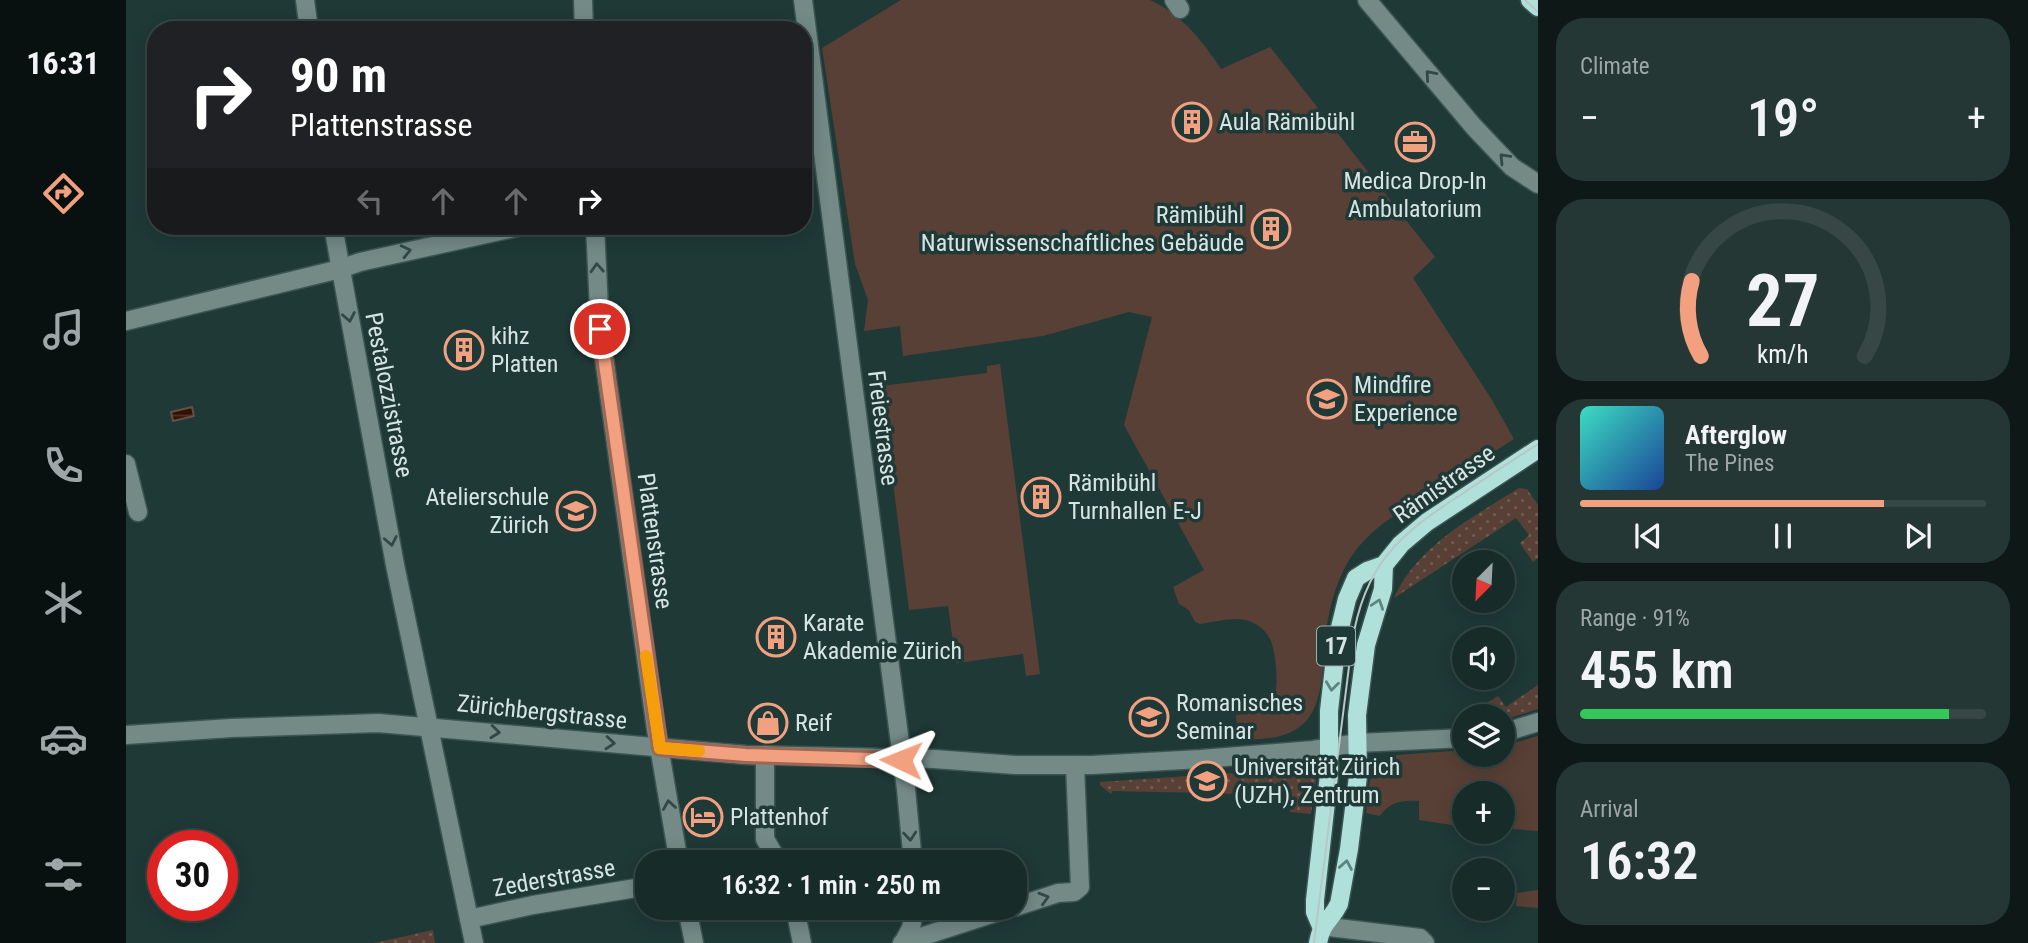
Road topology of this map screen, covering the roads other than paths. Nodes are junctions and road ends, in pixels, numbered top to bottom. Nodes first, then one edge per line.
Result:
1 (305, 0) edge
2 (583, 0) edge
3 (803, 0) edge
4 (1367, 0) edge
5 (1530, 0) edge
6 (1538, 7) edge
7 (308, 21) edge
8 (584, 21) edge
9 (806, 21) edge
10 (812, 70) edge
11 (1538, 184) edge
12 (334, 235) edge
13 (481, 235) edge
14 (595, 235) edge
15 (340, 269) junction
16 (126, 321) edge
17 (1538, 449) edge
18 (126, 464) edge
19 (138, 512) dead end
20 (1384, 565) junction
21 (1538, 722) edge
22 (429, 726) junction
23 (1515, 729) edge
24 (126, 735) edge
25 (1452, 739) edge
26 (1358, 743) junction
27 (660, 748) junction
28 (1330, 748) junction
29 (765, 755) junction
30 (901, 760) junction
31 (1075, 765) junction
32 (677, 850) edge
33 (771, 850) edge
34 (911, 850) edge
35 (635, 888) edge
36 (1027, 903) edge
37 (469, 919) junction
38 (689, 920) edge
39 (797, 920) edge
40 (913, 920) edge
41 (973, 920) edge
42 (1320, 935) edge
43 (474, 943) edge
44 (694, 943) edge
45 (802, 943) edge
46 (903, 943) edge
47 (1425, 943) edge

1 - 7 street
2 - 8 street
3 - 9 street, Freiestrasse
11 -> 4 street
5 - 6 main road
10 - 30 street, Freiestrasse
12 - 15 street, Pestalozzistrasse
15 -> 13 street
27 -> 14 street, Plattenstrasse
15 - 16 street
15 -> 22 street, Pestalozzistrasse
17 - 20 main road, Rämistrasse / 17
18 - 19 street
26 -> 20 main road, 17
20 -> 28 main road, Rämistrasse / 17
21 - 23 street
22 - 24 street, Zürichbergstrasse
22 -> 27 street, Zürichbergstrasse
22 - 37 street, Pestalozzistrasse
25 - 26 street, Zürichbergstrasse
26 - 28 street, Zürichbergstrasse
42 -> 26 main road, 17
27 - 29 street, Zürichbergstrasse
32 -> 27 street, Plattenstrasse
28 - 31 street, Zürichbergstrasse
28 - 42 main road, Rämistrasse / 17
29 - 30 street, Zürichbergstrasse
29 - 33 street
30 - 31 street, Zürichbergstrasse
30 -> 34 street, Freiestrasse
36 -> 31 street
35 - 37 street, Zederstrasse
37 - 43 street, Pestalozzistrasse
38 - 44 street
39 - 45 street
40 - 46 street
41 - 46 street
42 - 47 street

